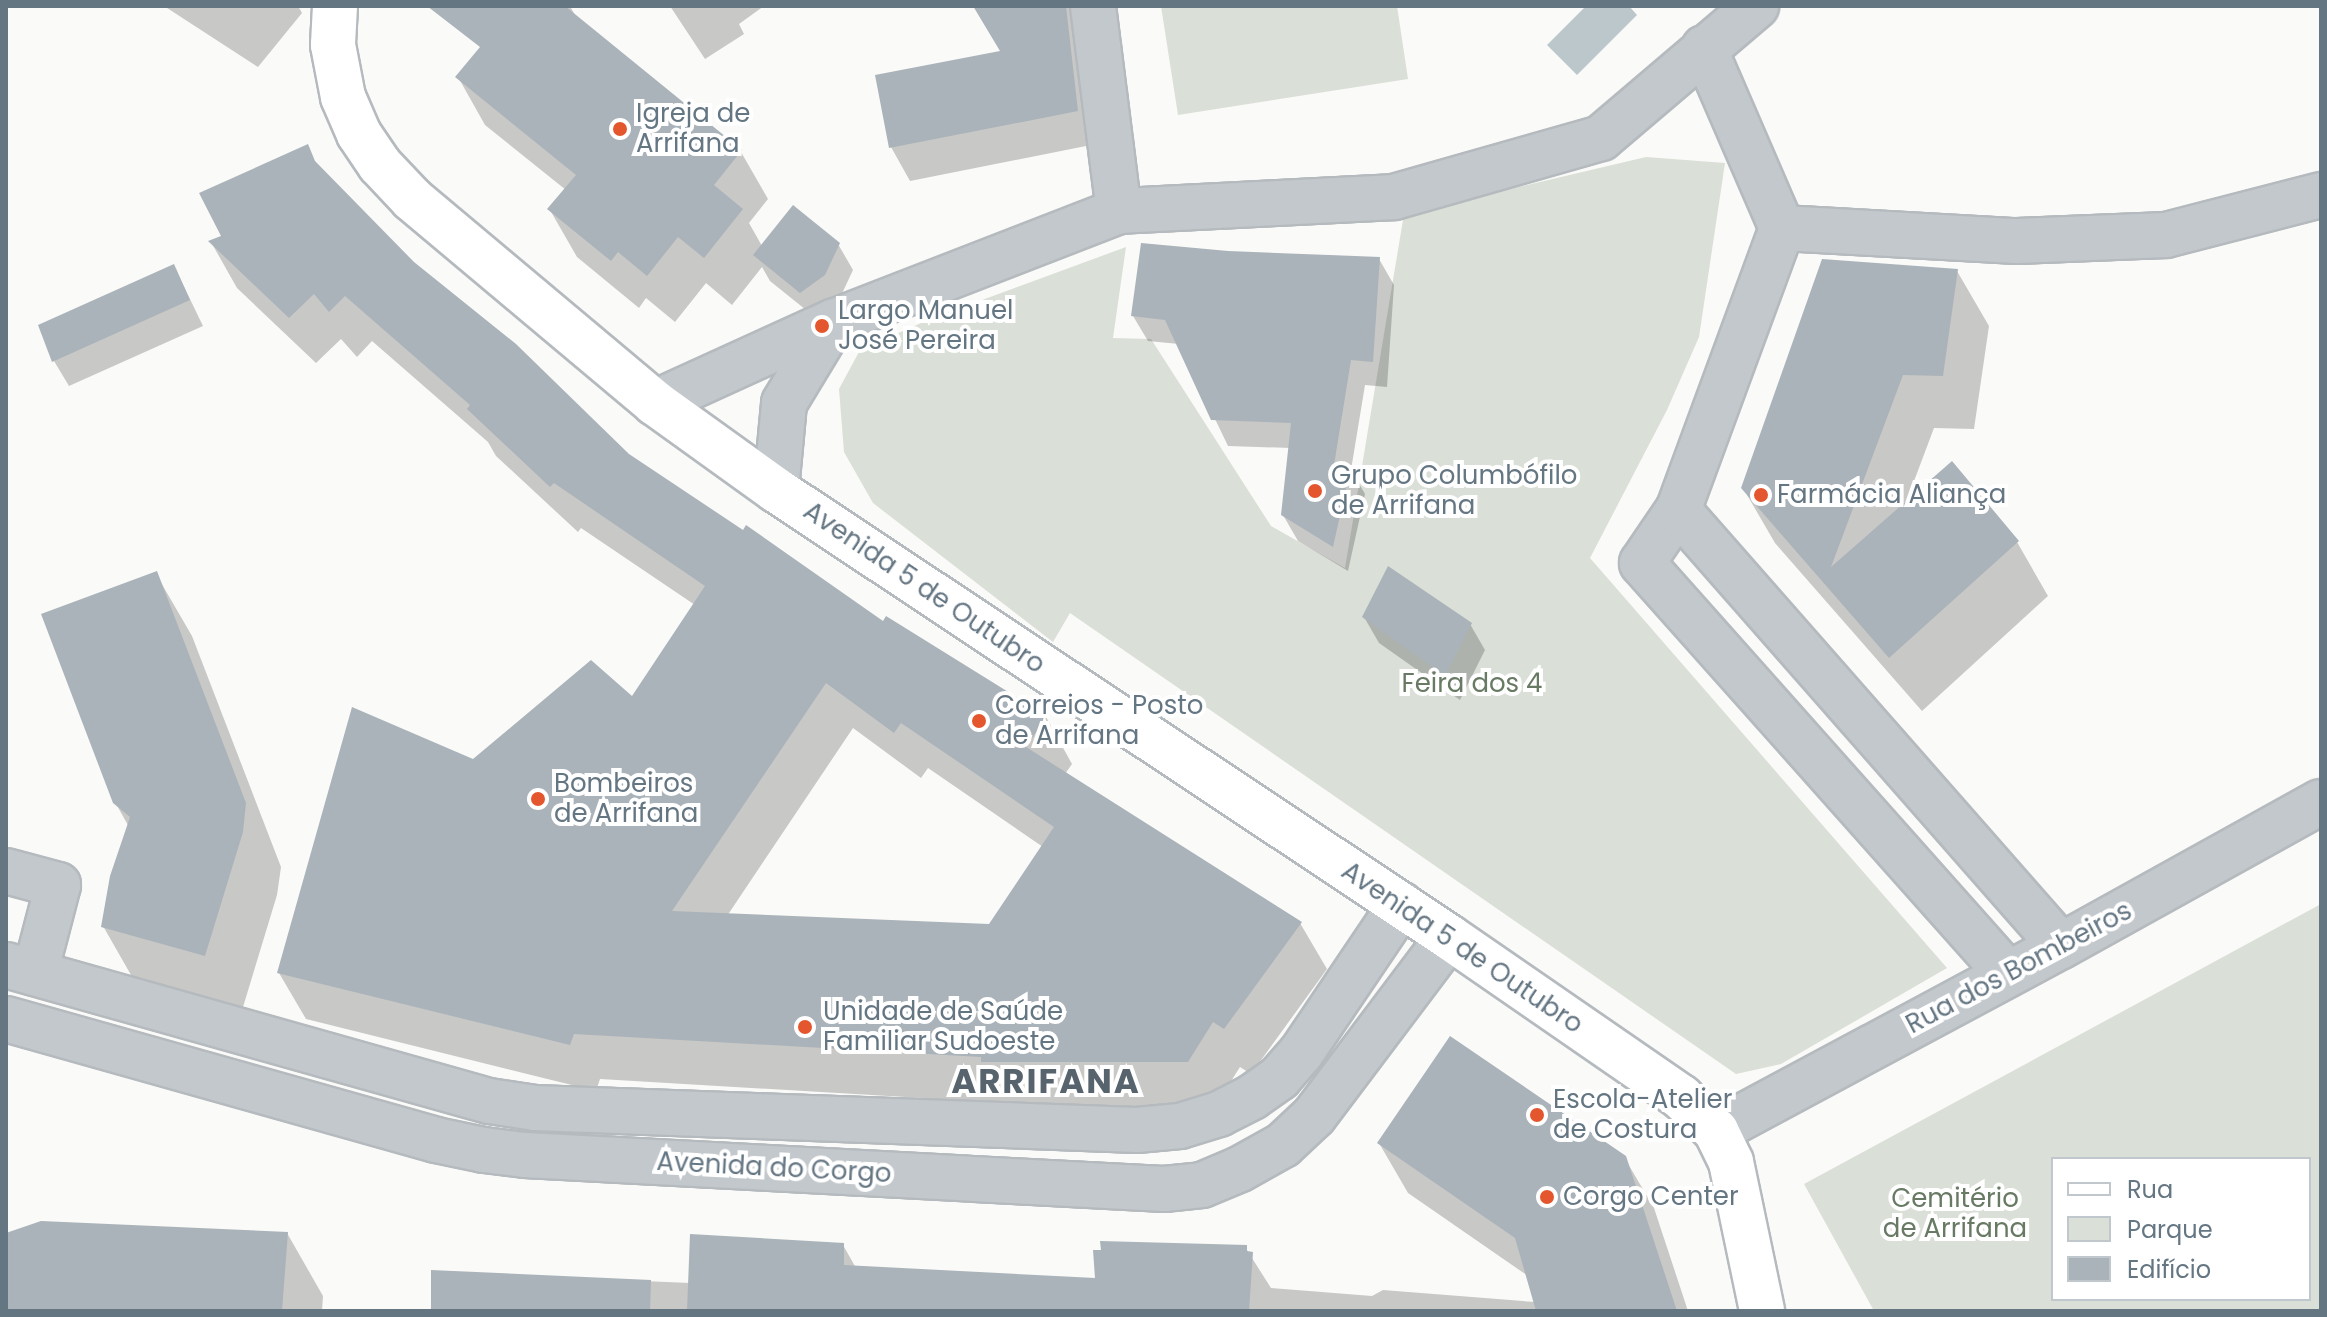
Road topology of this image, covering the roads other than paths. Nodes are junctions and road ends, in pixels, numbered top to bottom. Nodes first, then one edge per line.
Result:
1 (335, 6) edge
2 (1093, 6) edge
3 (1756, 6) edge
4 (1704, 48) junction
5 (2321, 195) edge
6 (1119, 211) junction
7 (1782, 228) junction
8 (833, 322) junction
9 (655, 403) junction
10 (776, 490) junction
11 (1678, 510) junction
12 (1822, 673) junction
13 (1778, 715) junction
14 (2321, 802) edge
15 (6, 871) edge
16 (1401, 905) junction
17 (1449, 937) junction
18 (2061, 946) junction
19 (20, 969) edge
20 (2007, 973) junction
21 (6, 1019) edge
22 (1716, 1131) junction
23 (1762, 1311) edge

1 - 9 main road, Avenida 5 de Outubro
2 - 6 street
3 - 4 street
4 - 6 street
4 - 7 street
5 - 7 street
6 - 8 street
7 - 11 street
8 - 9 street
8 - 10 street
9 - 10 main road, Avenida 5 de Outubro
10 - 16 main road, Avenida 5 de Outubro
11 - 12 street
11 - 13 street
12 - 13 street
12 - 18 street
13 - 20 street
14 - 18 street, Rua dos Bombeiros
15 - 19 street
16 - 17 main road, Avenida 5 de Outubro
16 - 19 street, Avenida do Corgo
17 - 21 street, Avenida do Corgo
17 - 22 main road, Avenida 5 de Outubro
18 - 20 street, Rua dos Bombeiros
20 - 22 street, Rua dos Bombeiros
22 - 23 main road, Avenida 5 de Outubro

